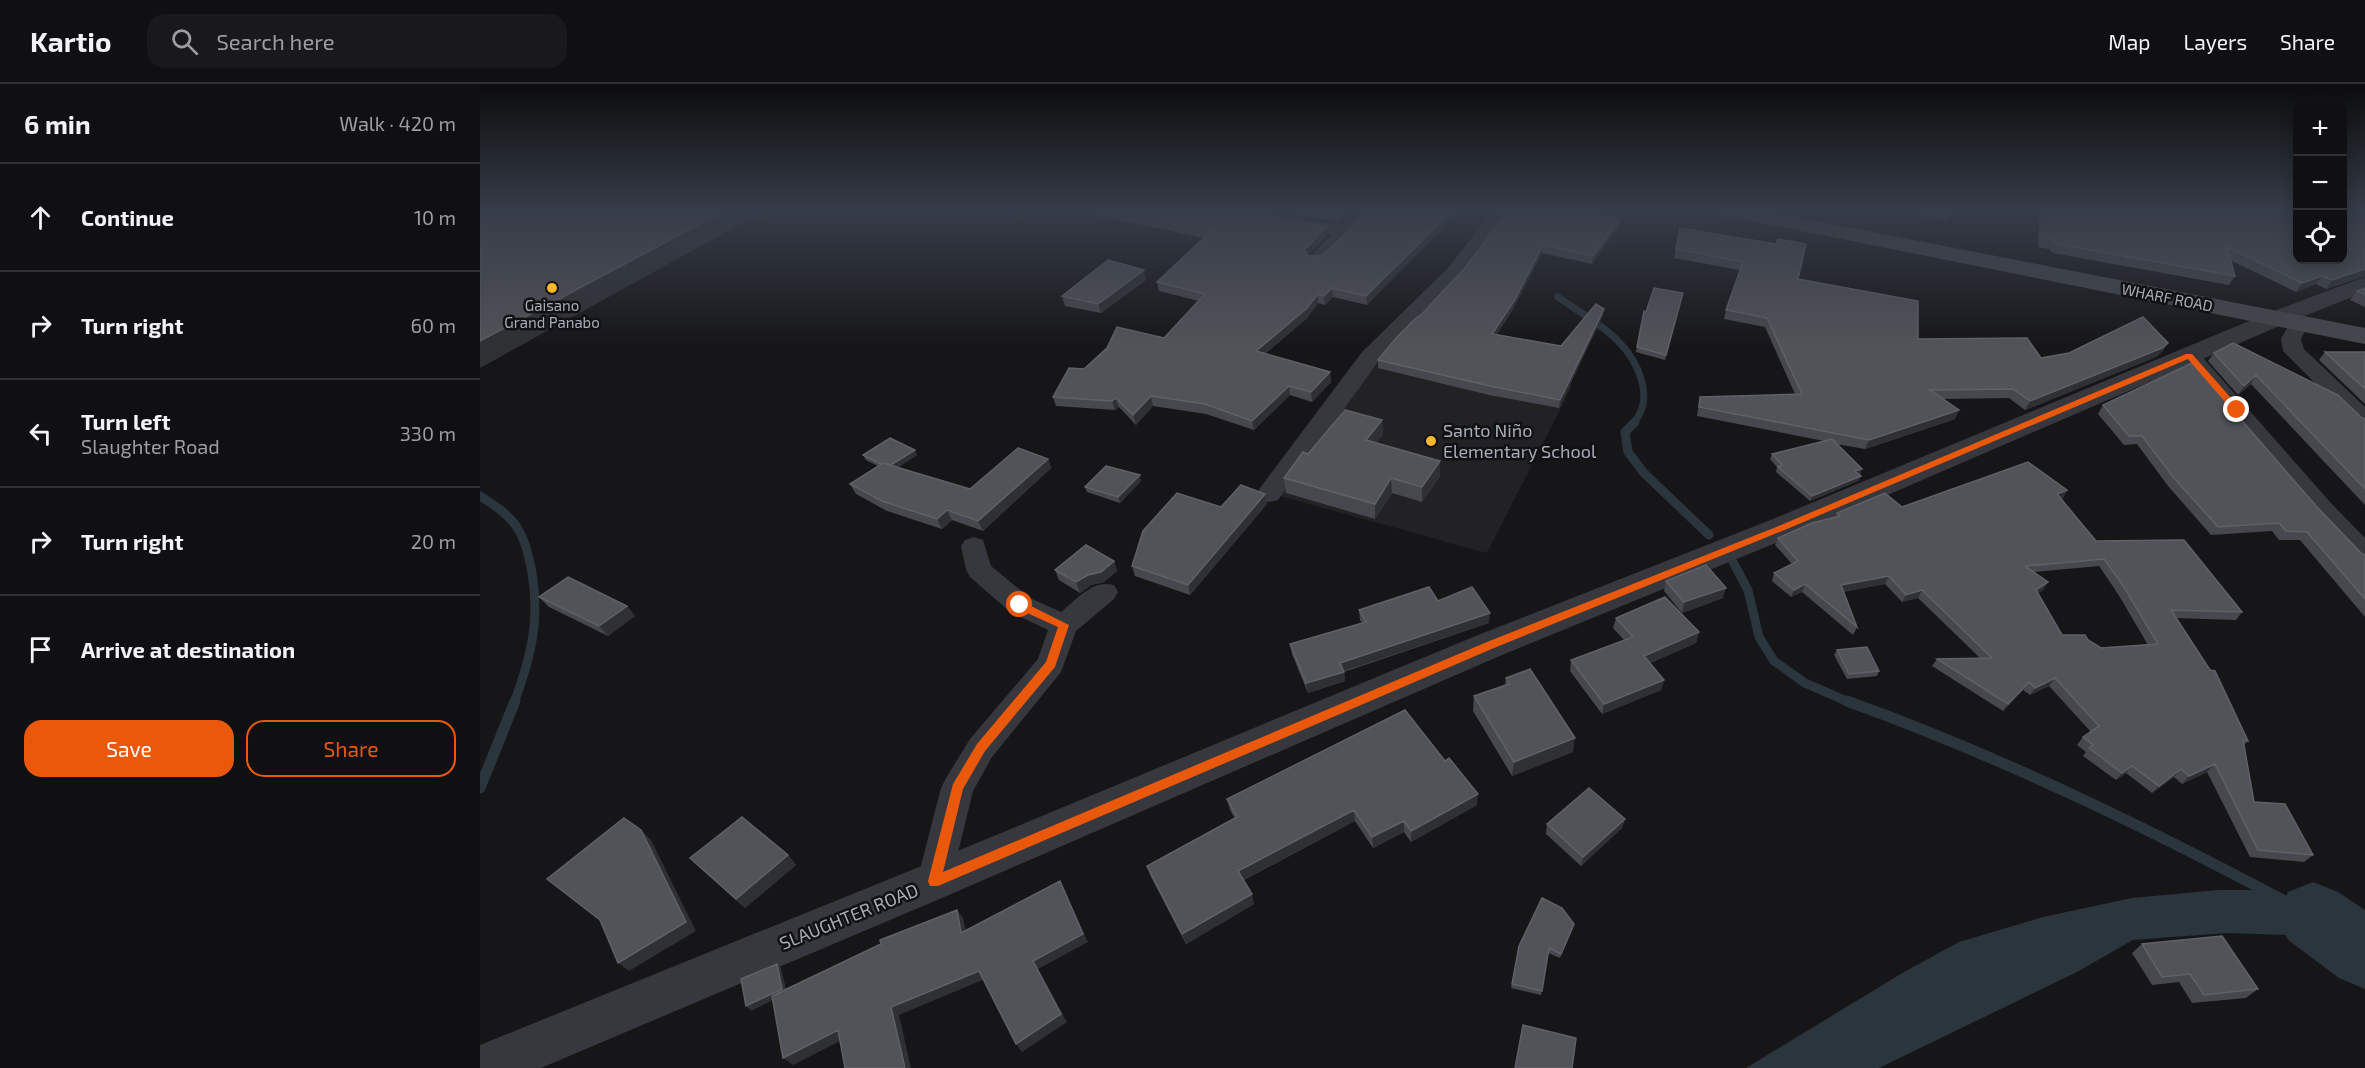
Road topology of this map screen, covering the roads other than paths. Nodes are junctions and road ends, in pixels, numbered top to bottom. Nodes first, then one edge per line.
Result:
1 (1320, 255) edge
2 (1469, 255) edge
3 (1954, 255) edge
4 (1316, 259) edge
5 (2365, 284) edge
6 (2287, 321) junction
7 (2365, 336) edge
8 (2189, 356) junction
9 (2365, 420) edge
10 (1269, 494) dead end
11 (974, 546) dead end
12 (2365, 554) edge
13 (1104, 592) dead end
14 (1064, 625) junction
15 (934, 881) junction
16 (484, 1068) edge

1 - 4 street
2 - 10 street
3 - 6 main road, WHARF ROAD
5 - 6 street, SLAUGHTER ROAD
6 - 7 main road, WHARF ROAD
6 - 8 street, SLAUGHTER ROAD
6 - 9 street
8 - 12 street
8 - 15 street, SLAUGHTER ROAD
11 - 14 street
13 - 14 street
14 - 15 street
15 - 16 street, SLAUGHTER ROAD

